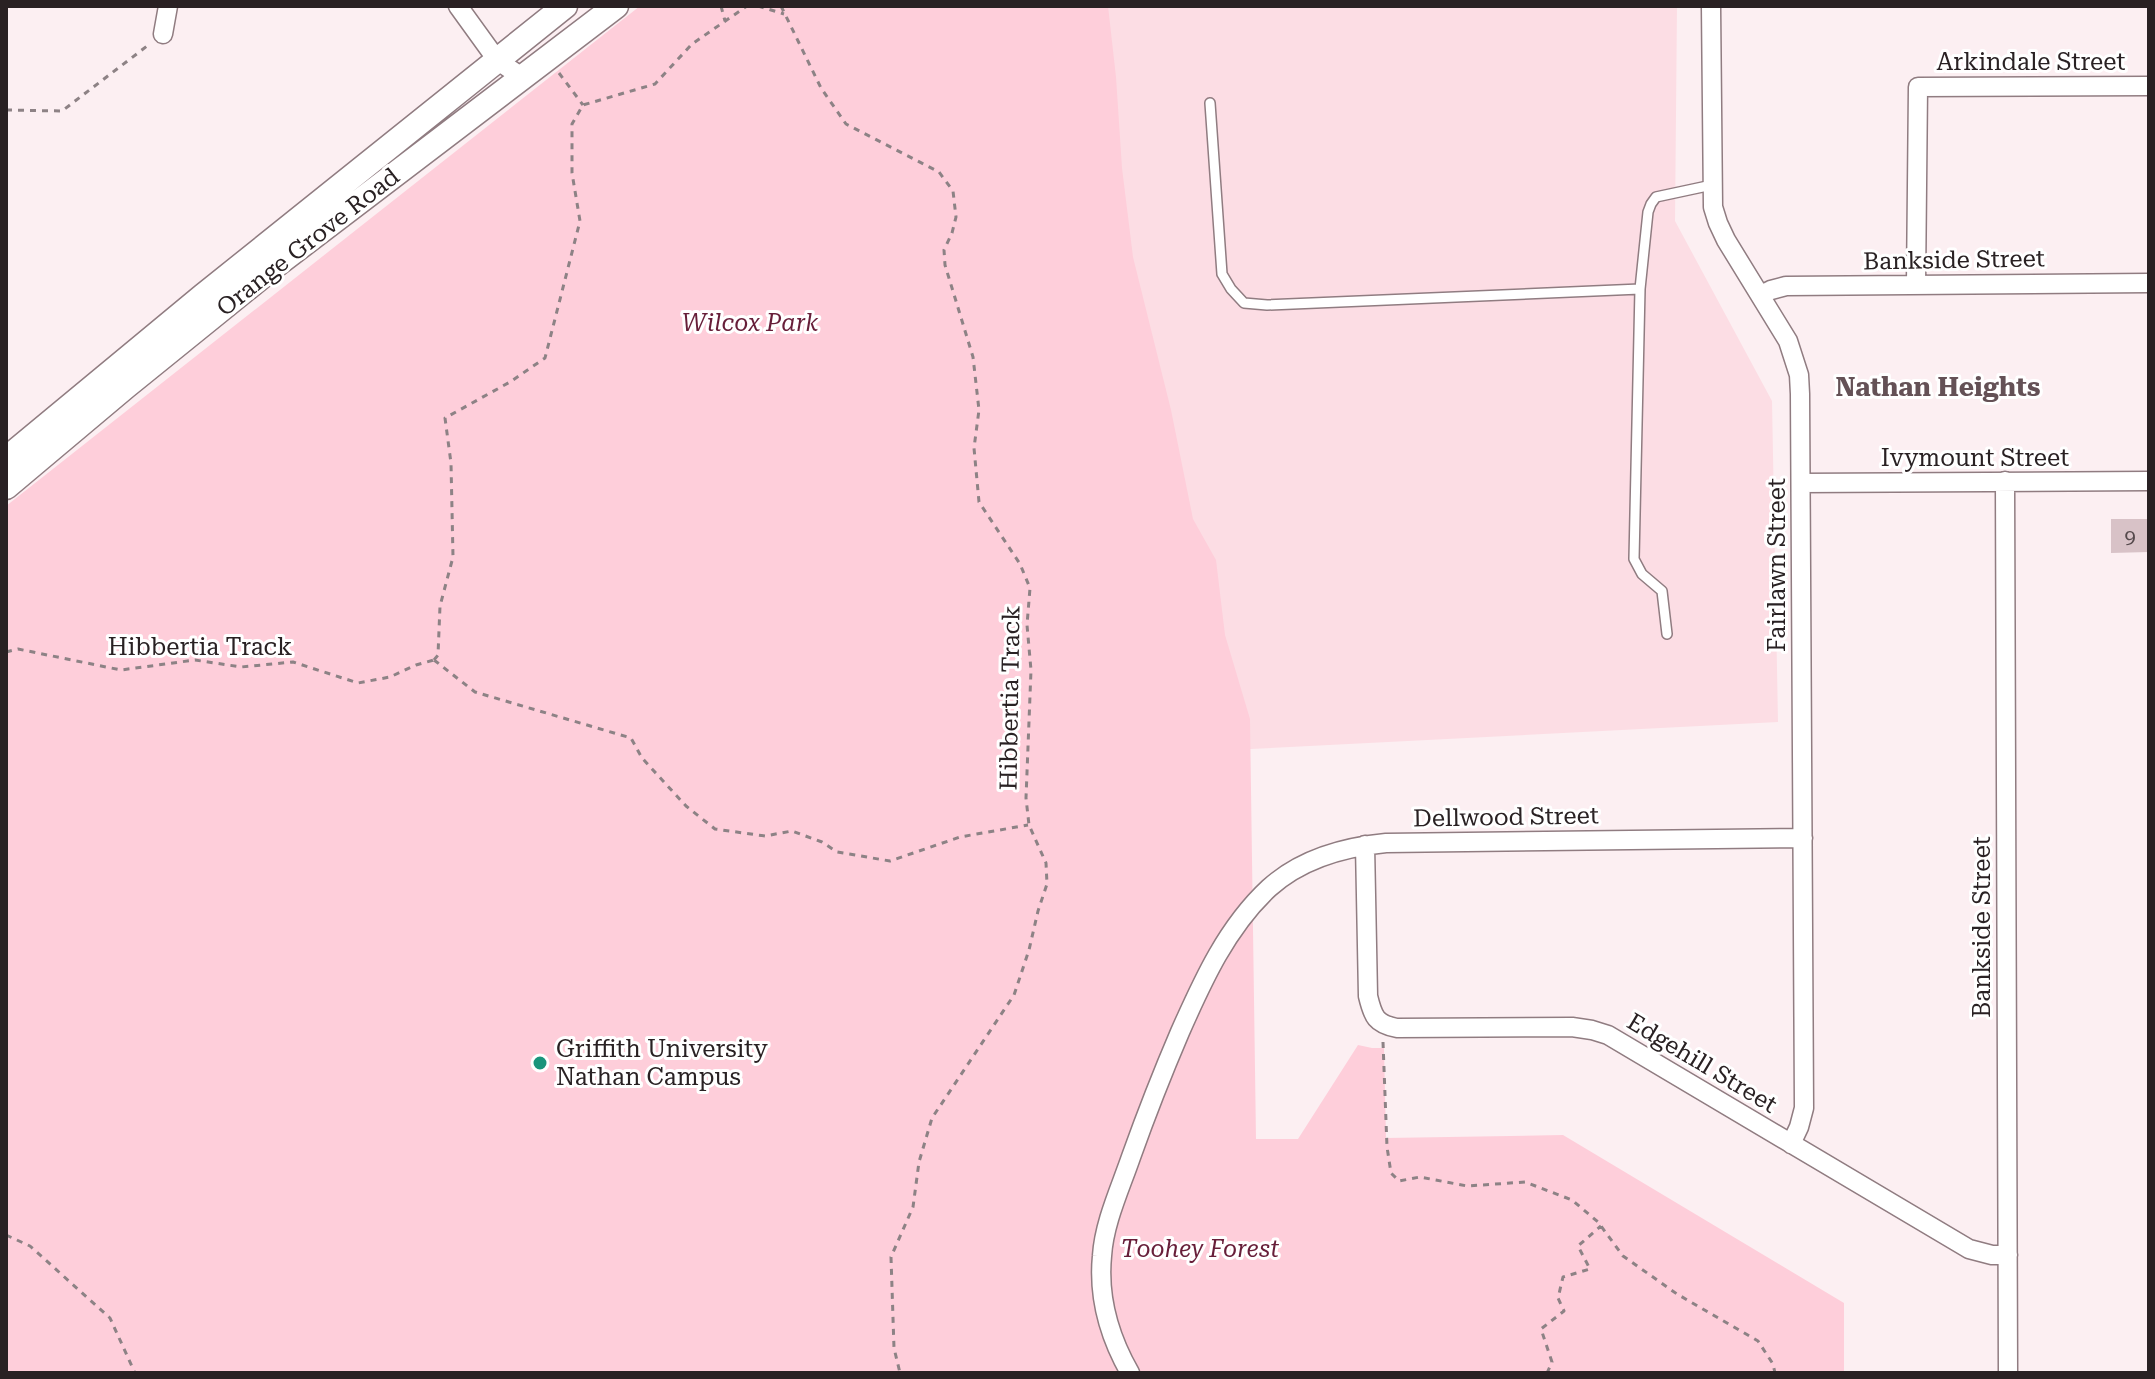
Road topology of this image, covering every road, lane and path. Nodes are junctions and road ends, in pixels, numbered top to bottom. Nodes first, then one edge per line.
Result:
1 (168, 6) edge
2 (458, 6) edge
3 (565, 6) edge
4 (616, 6) edge
5 (721, 6) edge
6 (747, 6) edge
7 (758, 6) edge
8 (781, 6) edge
9 (1711, 6) edge
10 (784, 14) junction
11 (725, 21) junction
12 (163, 34) joint
13 (548, 58) junction
14 (497, 60) junction
15 (523, 78) junction
16 (2149, 86) edge
17 (1210, 103) dead end
18 (583, 105) junction
19 (6, 110) edge
20 (1712, 185) junction
21 (2149, 283) edge
22 (1916, 284) junction
23 (1640, 289) junction
24 (1761, 295) junction
25 (6, 459) edge
26 (2005, 481) junction
27 (2149, 481) edge
28 (1801, 483) junction
29 (6, 487) edge
30 (1667, 634) dead end
31 (6, 652) edge
32 (434, 660) junction
33 (1029, 825) junction
34 (1803, 838) junction
35 (1365, 845) junction
36 (1382, 1025) junction
37 (1791, 1144) junction
38 (1601, 1226) junction
39 (6, 1235) edge
40 (2008, 1255) junction
41 (135, 1373) edge
42 (900, 1373) edge
43 (1130, 1373) edge
44 (1547, 1373) edge
45 (1775, 1373) edge
46 (2008, 1373) edge

1 - 12 street
2 - 14 street
3 - 14 main road, Orange Grove Road
4 - 13 main road, Orange Grove Road
5 - 11 path
6 - 11 path
7 - 10 path
8 - 10 path, Hibbertia Track
9 - 20 street, Fairlawn Street
10 - 33 path, Hibbertia Track
11 - 18 path
12 - 19 path
13 - 15 main road, Orange Grove Road
13 - 18 path
14 - 15 street
14 - 25 main road, Orange Grove Road
15 - 29 main road, Orange Grove Road
16 - 22 street, Arkindale Street
17 - 23 lane
18 - 32 path
20 - 23 lane
20 - 24 street, Fairlawn Street
21 - 22 street, Bankside Street
22 - 24 street, Bankside Street
23 - 30 lane
24 - 28 street, Fairlawn Street
26 - 27 street, Ivymount Street
26 - 28 street, Ivymount Street
26 - 40 street, Bankside Street
28 - 34 street, Fairlawn Street
31 - 32 path, Hibbertia Track
32 - 33 path
33 - 42 path, Hibbertia Track
34 - 35 street, Dellwood Street
34 - 37 street, Fairlawn Street
35 - 36 street
35 - 43 street, Dellwood Street
36 - 37 street, Edgehill Street
36 - 38 path
37 - 40 street, Edgehill Street
38 - 44 path
38 - 45 path
39 - 41 path
40 - 46 street, Bankside Street

